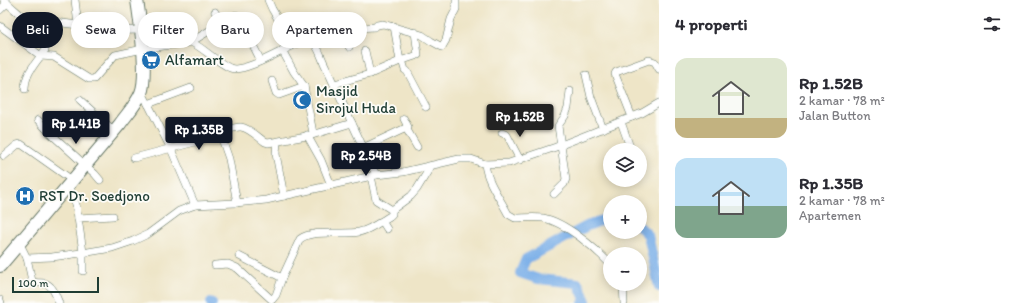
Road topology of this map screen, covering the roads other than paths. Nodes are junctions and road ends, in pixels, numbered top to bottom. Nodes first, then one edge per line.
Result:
1 (75, 0) edge
2 (137, 0) edge
3 (268, 0) edge
4 (456, 0) edge
5 (5, 2) edge
6 (0, 10) edge
7 (17, 12) edge
8 (76, 12) edge
9 (139, 12) edge
10 (274, 12) edge
11 (0, 26) edge
12 (394, 26) junction
13 (367, 28) edge
14 (415, 32) junction
15 (198, 47) edge
16 (46, 48) edge
17 (150, 48) edge
18 (255, 48) edge
19 (286, 48) edge
20 (316, 48) edge
21 (143, 49) junction
22 (282, 50) junction
23 (365, 51) dead end
24 (41, 56) junction
25 (262, 61) junction
26 (400, 61) junction
27 (659, 69) edge
28 (370, 74) junction
29 (586, 75) dead end
30 (272, 81) dead end
31 (334, 84) junction
32 (304, 86) junction
33 (191, 88) dead end
34 (25, 89) dead end
35 (570, 91) dead end
36 (142, 92) junction
37 (80, 100) dead end
38 (659, 103) edge
39 (148, 104) junction
40 (426, 107) dead end
41 (632, 117) junction
42 (404, 119) dead end
43 (38, 120) dead end
44 (621, 122) junction
45 (352, 123) junction
46 (406, 128) junction
47 (603, 129) junction
48 (114, 131) junction
49 (220, 133) junction
50 (502, 133) dead end
51 (310, 135) junction
52 (276, 142) junction
53 (628, 143) edge
54 (562, 145) junction
55 (362, 148) junction
56 (417, 148) dead end
57 (172, 149) junction
58 (4, 156) dead end
59 (134, 158) dead end
60 (520, 160) junction
61 (485, 164) junction
62 (84, 166) junction
63 (432, 166) junction
64 (374, 175) junction
65 (100, 180) dead end
66 (70, 183) junction
67 (330, 184) junction
68 (554, 194) dead end
69 (284, 196) junction
70 (238, 203) junction
71 (195, 205) junction
72 (392, 210) junction
73 (113, 216) dead end
74 (78, 218) junction
75 (382, 221) junction
76 (144, 227) dead end
77 (387, 229) dead end
78 (148, 234) junction
79 (19, 242) junction
80 (83, 252) junction
81 (239, 256) dead end
82 (603, 257) edge
83 (27, 258) junction
84 (215, 265) dead end
85 (0, 266) edge
86 (83, 271) dead end
87 (282, 278) junction
88 (623, 291) edge
89 (0, 300) edge
90 (1, 303) edge
91 (59, 303) edge
92 (624, 303) edge

1 - 8 street
2 - 9 highway
3 - 10 street
4 - 14 street
5 - 6 street
5 - 7 street
11 - 24 street
12 - 13 street
12 - 14 street
12 - 26 street
14 - 26 street
15 - 25 street
16 - 24 street
17 - 21 street
18 - 25 street
19 - 22 street
20 - 31 street
21 - 24 street
21 - 36 highway
22 - 25 street
22 - 32 street
23 - 28 street
24 - 34 street
26 - 28 street
26 - 40 street
27 - 41 street
28 - 31 street
29 - 47 street
30 - 32 street
31 - 45 street
32 - 51 street
33 - 39 street
35 - 54 street
36 - 39 street
36 - 48 highway
37 - 48 street
38 - 41 street
39 - 57 street
41 - 44 street
42 - 46 street
43 - 62 street
44 - 47 street
44 - 53 street
45 - 51 street
45 - 55 street
46 - 55 street
46 - 56 street
47 - 54 street
48 - 62 highway
49 - 52 street
49 - 57 street
49 - 70 street
50 - 60 street
51 - 52 street
51 - 67 street
52 - 69 street
54 - 60 street
54 - 68 street
55 - 64 street
57 - 59 street
57 - 71 street
58 - 66 street
60 - 61 street
61 - 63 street
61 - 82 street
62 - 65 street
62 - 66 highway
63 - 64 street
63 - 72 street
64 - 67 street
64 - 72 street
66 - 74 street
66 - 79 highway
67 - 69 street
69 - 70 street
70 - 71 street
71 - 78 street
72 - 75 street
73 - 74 street
74 - 80 street
75 - 77 street
75 - 87 street
76 - 78 street
78 - 80 street
79 - 83 street
79 - 85 highway
80 - 83 street
80 - 86 street
81 - 87 street
83 - 91 street
84 - 87 street
88 - 92 street
89 - 90 street

